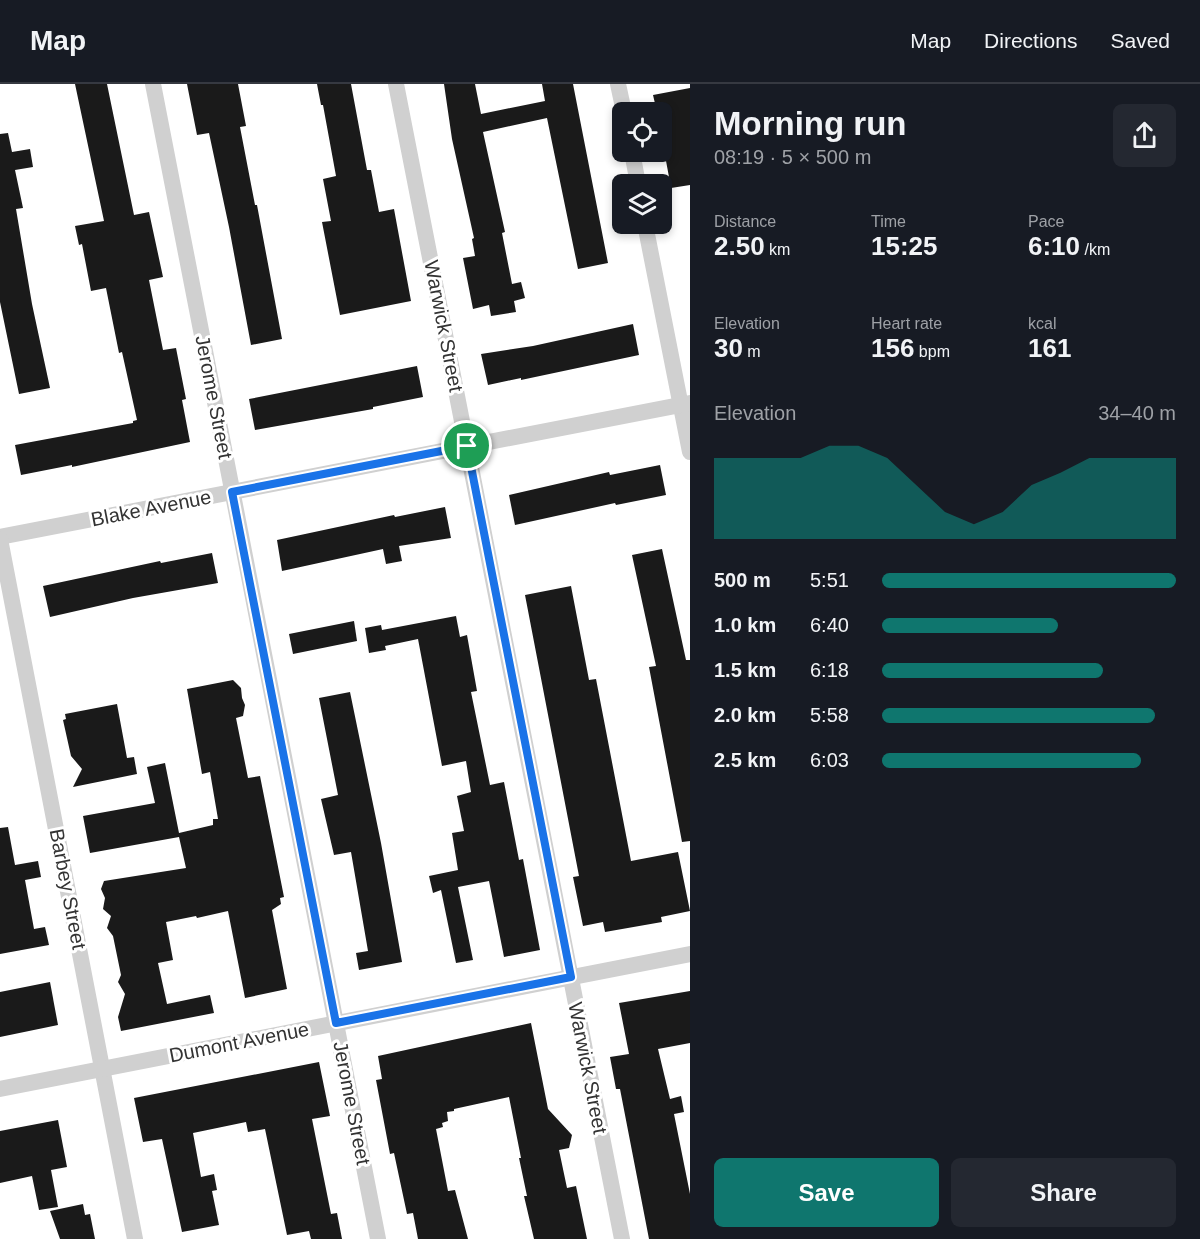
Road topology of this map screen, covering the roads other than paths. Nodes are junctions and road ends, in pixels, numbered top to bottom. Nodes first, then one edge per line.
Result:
1 (153, 84) edge
2 (396, 84) edge
3 (618, 84) edge
4 (622, 102) edge
5 (647, 234) edge
6 (685, 404) edge
7 (467, 446) junction
8 (690, 452) edge
9 (232, 492) junction
10 (0, 538) edge
11 (690, 954) edge
12 (571, 977) junction
13 (336, 1023) junction
14 (103, 1069) junction
15 (0, 1089) edge
16 (135, 1239) edge
17 (378, 1239) edge
18 (622, 1239) edge

1 - 9 street, Jerome Street
2 - 7 street, Warwick Street
3 - 4 street
5 - 6 street
6 - 7 street, Blake Avenue
6 - 8 street
7 - 9 street, Blake Avenue
7 - 12 street, Warwick Street
9 - 10 street, Blake Avenue
9 - 13 street, Jerome Street
10 - 14 street, Barbey Street
11 - 12 street, Dumont Avenue
12 - 13 street, Dumont Avenue
12 - 18 street, Warwick Street
13 - 14 street, Dumont Avenue
13 - 17 street, Jerome Street
14 - 15 street, Dumont Avenue
14 - 16 street, Barbey Street

